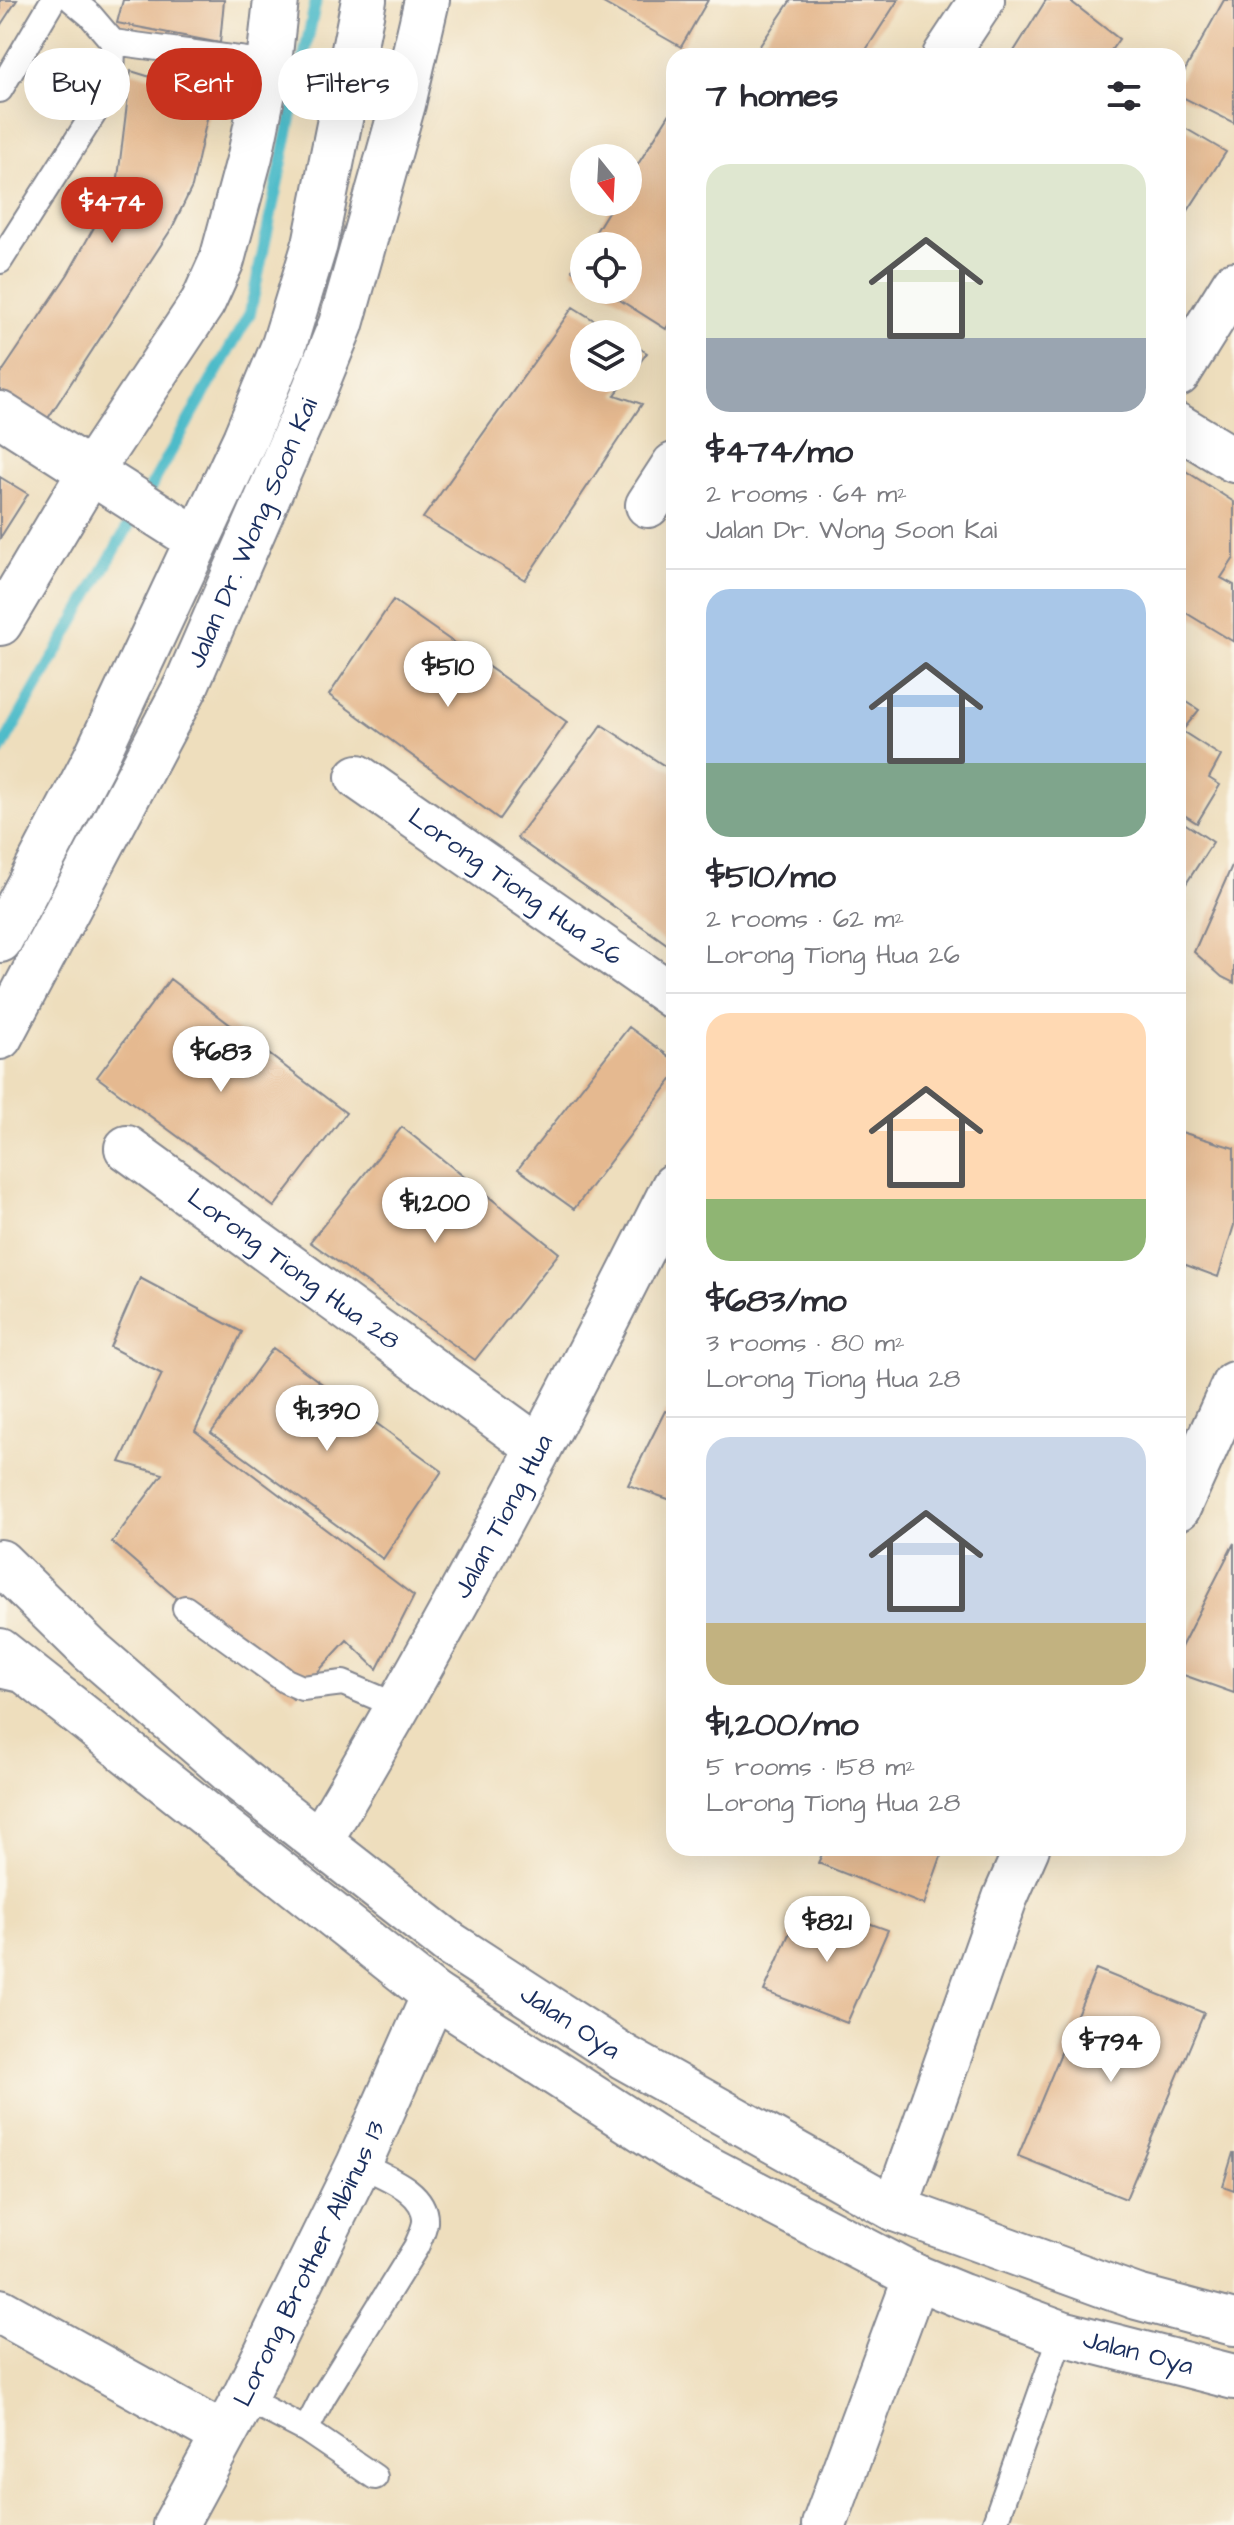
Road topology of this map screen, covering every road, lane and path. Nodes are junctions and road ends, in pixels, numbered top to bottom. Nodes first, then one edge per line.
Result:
1 (53, 0) edge
2 (72, 0) edge
3 (276, 0) edge
4 (364, 0) edge
5 (427, 0) edge
6 (982, 0) edge
7 (113, 42) junction
8 (950, 48) edge
9 (269, 63) junction
10 (0, 90) edge
11 (0, 261) edge
12 (1234, 284) edge
13 (1186, 361) edge
14 (0, 414) edge
15 (1186, 431) edge
16 (1234, 460) edge
17 (666, 477) edge
18 (103, 480) junction
19 (648, 505) dead end
20 (196, 539) junction
21 (0, 623) edge
22 (358, 777) dead end
23 (0, 940) edge
24 (666, 991) edge
25 (0, 1037) edge
26 (127, 1148) dead end
27 (666, 1202) edge
28 (1234, 1384) edge
29 (539, 1448) junction
30 (1186, 1490) edge
31 (0, 1562) edge
32 (185, 1608) dead end
33 (7, 1662) edge
34 (400, 1707) junction
35 (319, 1842) junction
36 (1023, 1856) edge
37 (434, 1995) junction
38 (359, 2164) junction
39 (895, 2209) junction
40 (916, 2277) junction
41 (0, 2311) edge
42 (1234, 2323) edge
43 (1062, 2333) junction
44 (1234, 2377) edge
45 (233, 2416) junction
46 (306, 2430) junction
47 (375, 2477) dead end
48 (175, 2525) edge
49 (824, 2525) edge
50 (994, 2525) edge

1 - 10 lane
2 - 7 lane
3 - 9 main road
4 - 20 main road, Jalan Dr. Wong Soon Kai
5 - 25 main road, Jalan Dr. Wong Soon Kai
6 - 8 main road
7 - 9 lane
7 - 11 lane
9 - 18 main road
12 - 13 main road
14 - 18 main road
15 - 16 main road
17 - 19 main road
18 - 20 main road
18 - 21 main road
20 - 23 main road, Jalan Dr. Wong Soon Kai
22 - 24 main road, Lorong Tiong Hua 26
26 - 29 main road, Lorong Tiong Hua 28
27 - 29 main road, Jalan Tiong Hua
28 - 30 main road
29 - 34 main road, Jalan Tiong Hua
31 - 35 main road, Jalan Oya
32 - 34 lane
33 - 37 main road, Jalan Oya
34 - 35 main road, Jalan Tiong Hua
35 - 39 main road, Jalan Oya
36 - 39 main road
37 - 38 main road, Lorong Brother Albinus 13
37 - 40 main road, Jalan Oya
38 - 45 main road, Lorong Brother Albinus 13
38 - 46 lane
39 - 42 main road, Jalan Oya
40 - 43 main road, Jalan Oya
40 - 49 main road
41 - 45 main road
43 - 44 main road, Jalan Oya
43 - 50 lane
45 - 46 lane
45 - 48 main road, Lorong Brother Albinus 13
46 - 47 lane

